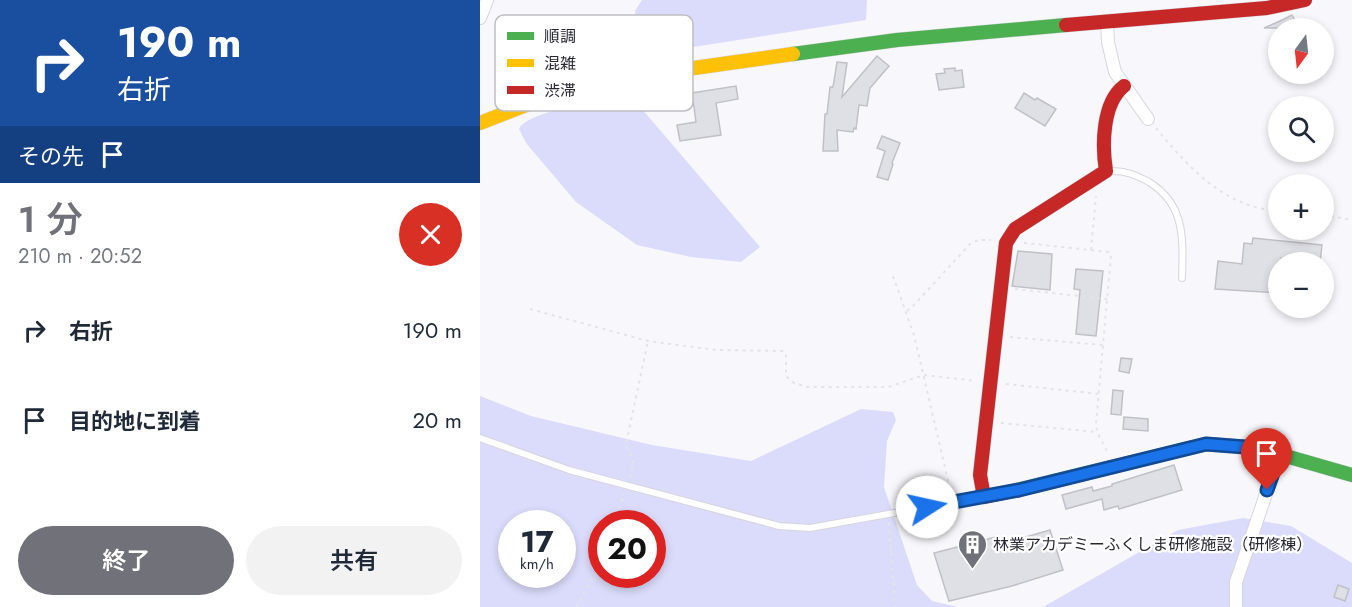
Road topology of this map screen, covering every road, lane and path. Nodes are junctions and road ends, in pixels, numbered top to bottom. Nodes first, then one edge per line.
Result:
1 (487, 0) edge
2 (1299, 1) edge
3 (480, 18) edge
4 (1107, 21) junction
5 (693, 68) edge
6 (1124, 86) junction
7 (511, 111) edge
8 (1149, 119) joint
9 (480, 123) edge
10 (1102, 173) junction
11 (1268, 209) edge
12 (1334, 217) edge
13 (1352, 220) edge
14 (1007, 241) junction
15 (1091, 250) junction
16 (893, 276) dead end
17 (1182, 278) dead end
18 (1000, 288) junction
19 (1107, 299) junction
20 (530, 309) dead end
21 (907, 311) junction
22 (995, 335) junction
23 (648, 341) junction
24 (1103, 345) junction
25 (924, 375) junction
26 (990, 382) junction
27 (1099, 394) junction
28 (985, 421) junction
29 (1097, 432) junction
30 (480, 438) edge
31 (1280, 453) junction
32 (1116, 466) junction
33 (1352, 475) edge
34 (627, 486) junction
35 (950, 489) dead end
36 (984, 497) junction
37 (619, 510) edge
38 (889, 514) junction
39 (588, 587) edge
40 (576, 607) edge
41 (895, 607) edge
42 (1236, 607) edge

1 - 3 street
2 - 4 street
4 - 5 street
4 - 6 street
6 - 8 street
6 - 10 street
7 - 9 street
8 - 11 path
10 - 14 street
10 - 15 path
10 - 17 lane
12 - 13 path
14 - 15 path
14 - 18 street
14 - 21 path
15 - 19 path
16 - 21 path
18 - 19 path
18 - 22 street
19 - 24 path
20 - 23 path
21 - 25 path
22 - 24 path
22 - 26 street
23 - 25 path
23 - 34 path
24 - 27 path
25 - 26 path
25 - 35 path
26 - 27 path
26 - 28 street
27 - 29 path
28 - 29 path
28 - 36 street
29 - 32 path
30 - 34 lane
31 - 32 street
31 - 33 street
31 - 42 street
32 - 36 street
34 - 37 path
34 - 38 lane
36 - 38 lane
38 - 41 path
39 - 40 path

